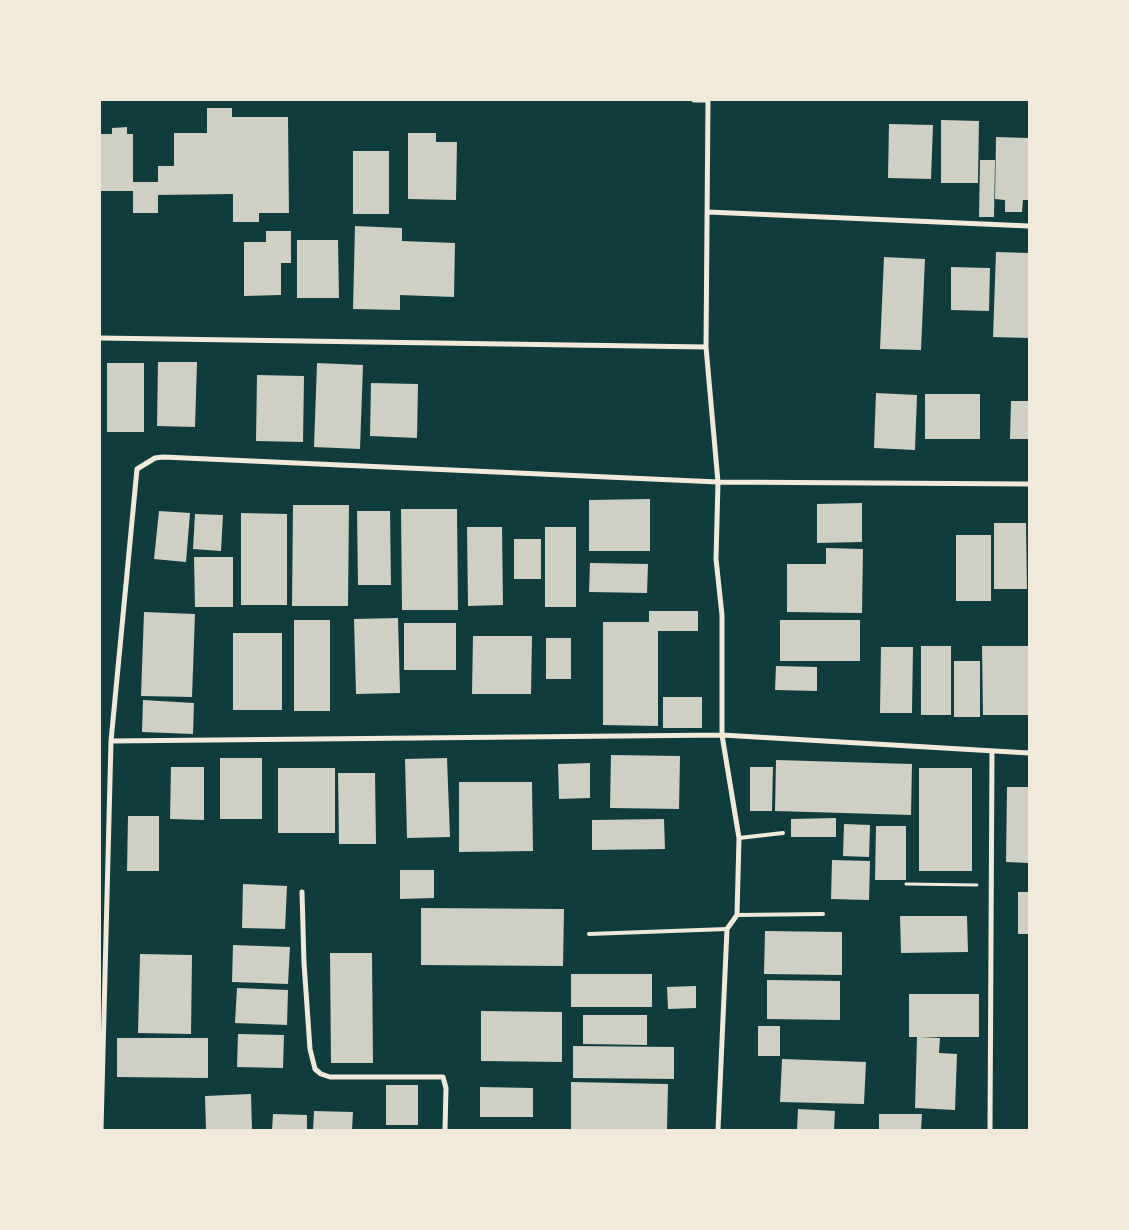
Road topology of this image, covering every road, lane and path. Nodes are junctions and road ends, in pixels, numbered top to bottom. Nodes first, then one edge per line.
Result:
1 (694, 100) edge
2 (708, 100) edge
3 (708, 212) junction
4 (1029, 226) edge
5 (100, 338) edge
6 (706, 347) junction
7 (718, 482) junction
8 (1029, 484) edge
9 (722, 735) junction
10 (111, 741) junction
11 (992, 752) junction
12 (1029, 753) edge
13 (783, 833) dead end
14 (739, 838) junction
15 (906, 884) dead end
16 (991, 886) junction
17 (302, 892) dead end
18 (823, 914) dead end
19 (737, 915) junction
20 (727, 929) junction
21 (589, 934) dead end
22 (101, 1130) edge
23 (445, 1130) edge
24 (718, 1130) edge
25 (990, 1130) edge

1 - 2 street
2 - 3 street
3 - 4 street
3 - 6 street
5 - 6 street
6 - 7 street
7 - 8 street
7 - 9 street
7 - 10 street
9 - 10 street
9 - 11 street
9 - 14 street
10 - 22 street
11 - 12 street
11 - 16 street
13 - 14 lane
14 - 19 street
15 - 16 path
16 - 25 street
17 - 23 street
18 - 19 lane
19 - 20 street
20 - 21 lane
20 - 24 street

